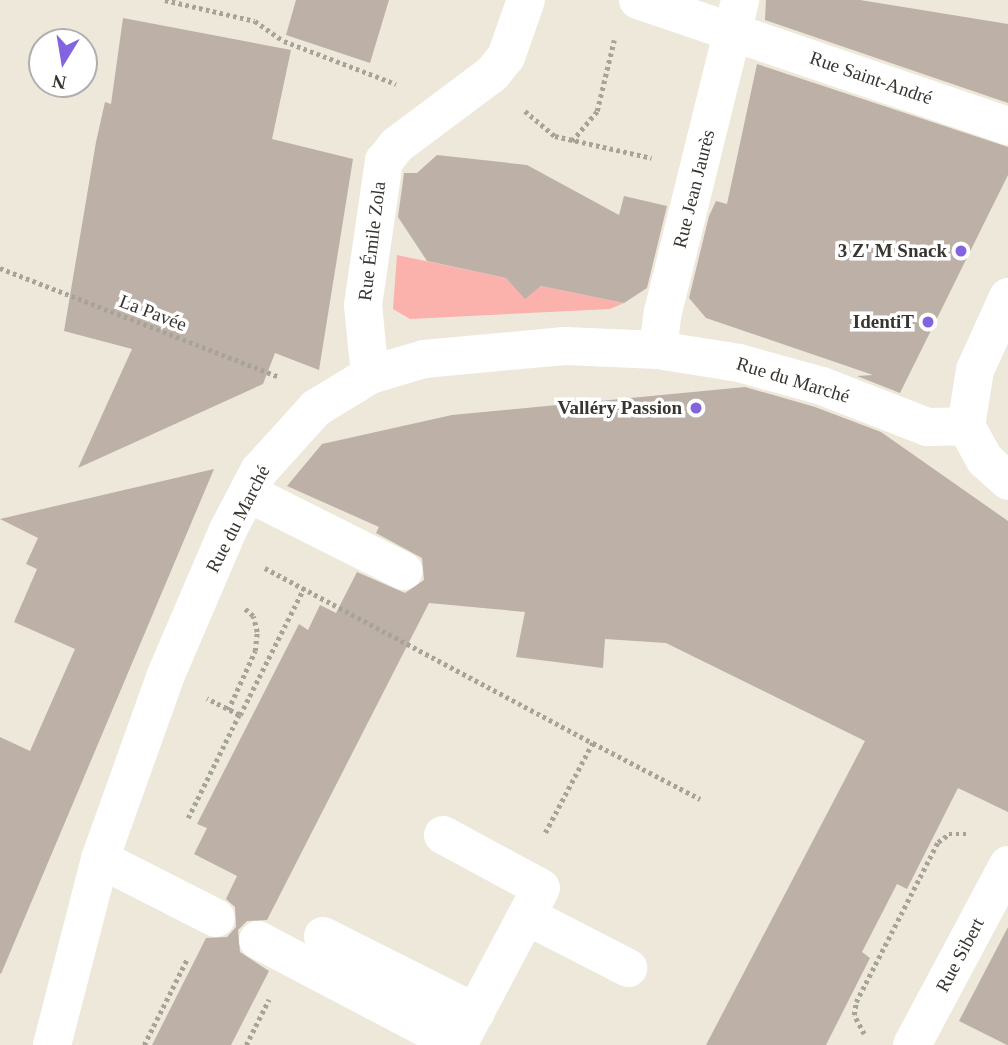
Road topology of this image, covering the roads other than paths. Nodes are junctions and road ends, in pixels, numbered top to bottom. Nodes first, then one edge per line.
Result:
1 (526, 0) edge
2 (638, 0) edge
3 (737, 15) edge
4 (1008, 126) edge
5 (1008, 297) edge
6 (658, 350) junction
7 (370, 374) junction
8 (967, 426) junction
9 (1008, 481) edge
10 (248, 493) junction
11 (404, 571) dead end
12 (443, 835) dead end
13 (100, 859) junction
14 (1008, 865) edge
15 (213, 916) road end
16 (527, 916) junction
17 (323, 936) dead end
18 (258, 940) dead end
19 (628, 968) dead end
20 (464, 1033) edge
21 (52, 1045) edge
22 (912, 1045) edge

1 - 7 street, Rue Émile Zola
2 - 3 street, Rue Saint-André
3 - 4 street, Rue Saint-André
3 - 6 street, Rue Jean Jaurès
5 - 8 street
6 - 7 street, Rue du Marché
6 - 8 street, Rue du Marché
7 - 10 street, Rue du Marché
8 - 9 street
10 - 11 street
10 - 13 street, Rue du Marché
12 - 16 street
13 - 15 street
13 - 21 street, Rue du Marché
14 - 22 street, Rue Sibert
16 - 19 street
16 - 20 street
17 - 20 street
18 - 20 street

